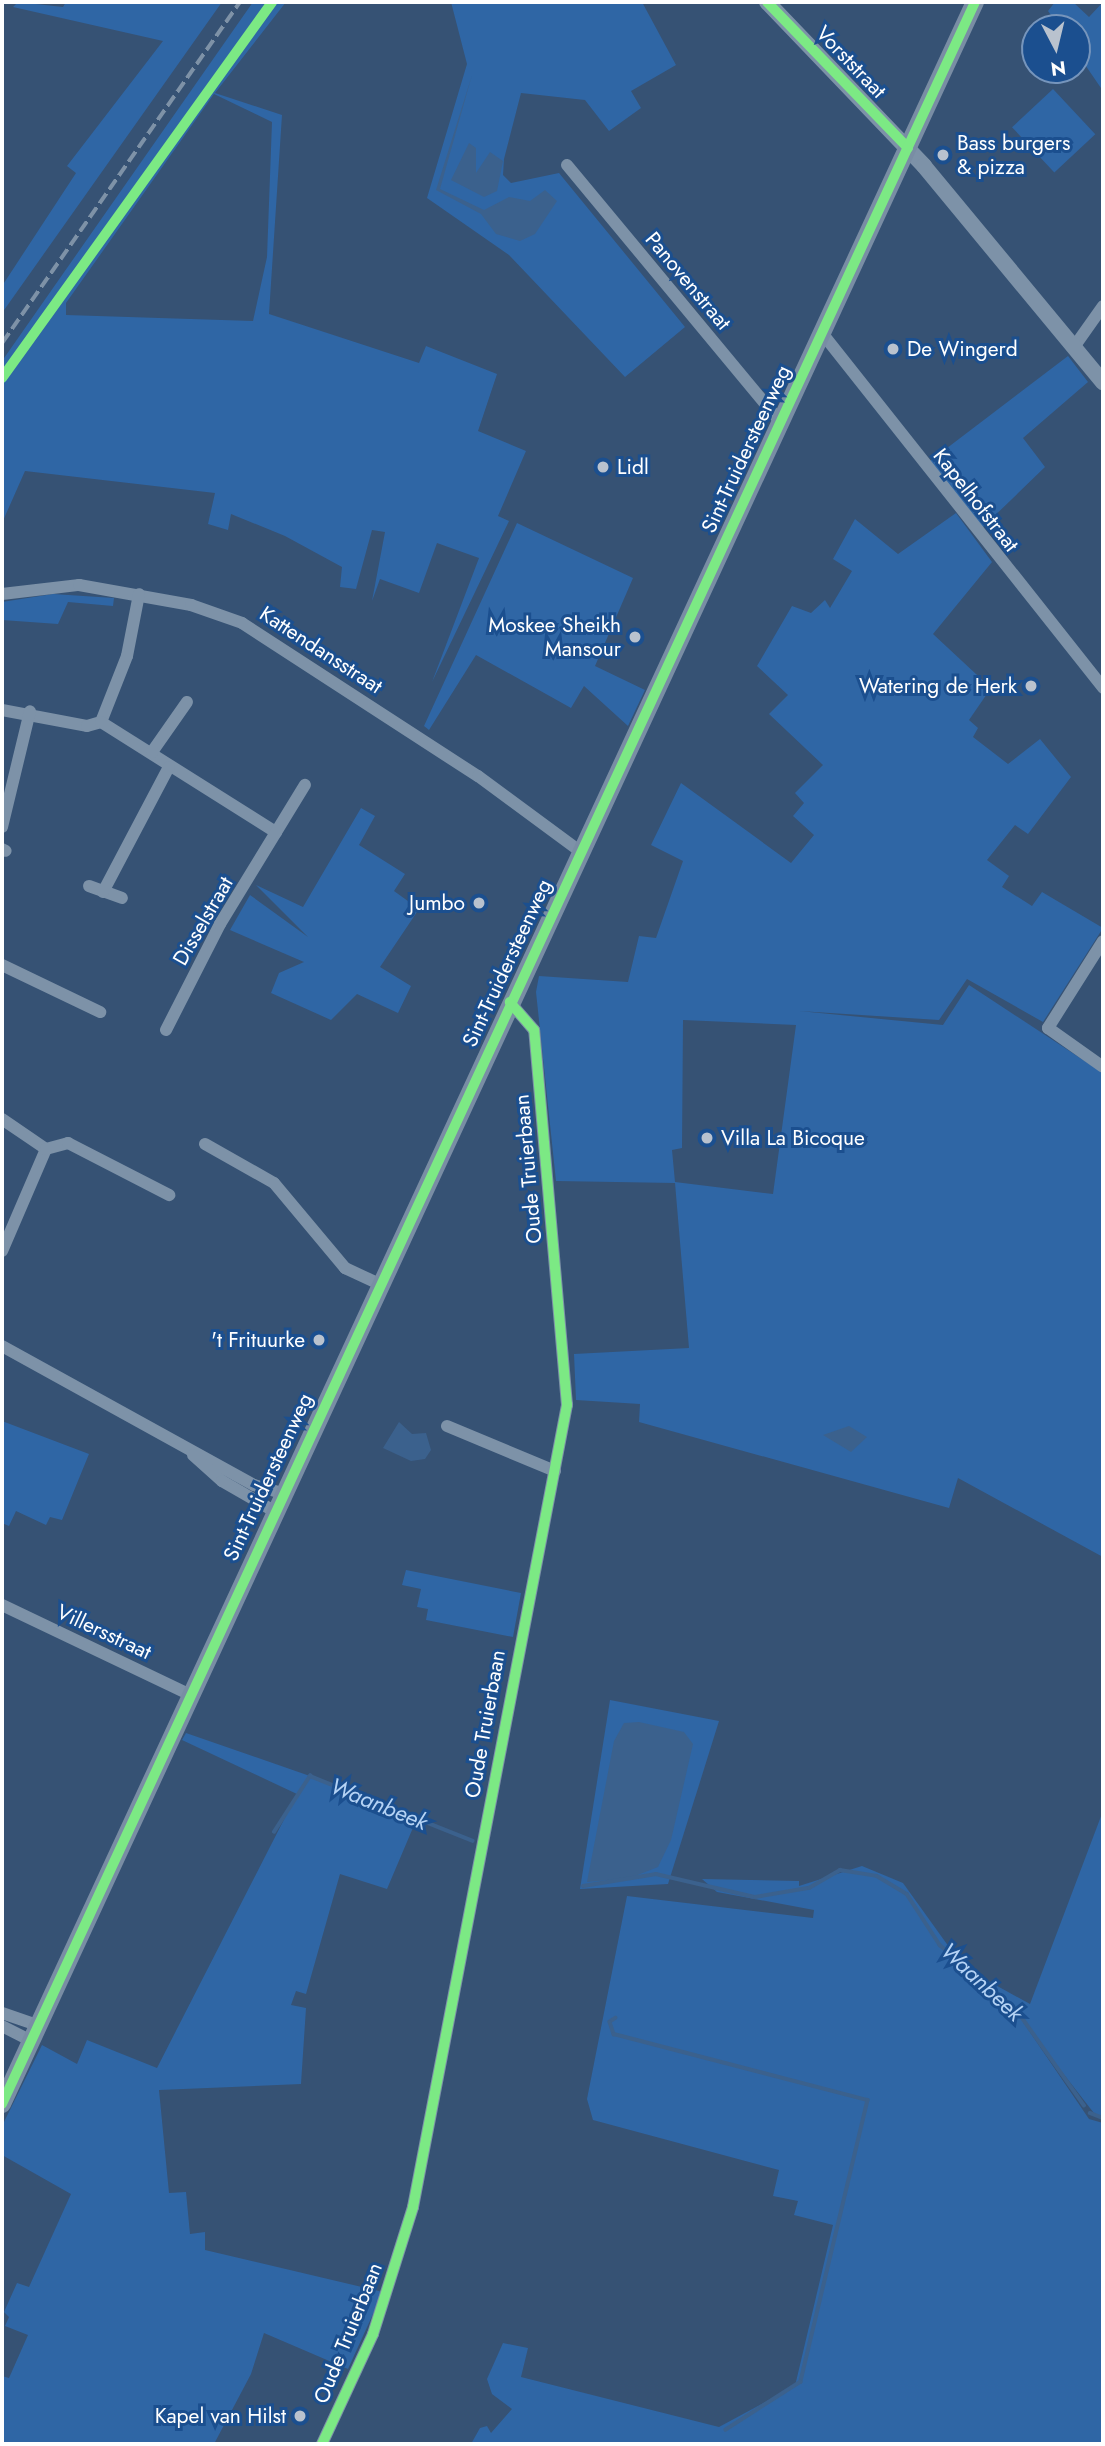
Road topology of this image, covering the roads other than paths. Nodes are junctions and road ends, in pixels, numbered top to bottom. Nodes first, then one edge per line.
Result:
1 (766, 2) edge
2 (975, 2) edge
3 (908, 148) junction
4 (566, 165) dead end
5 (1103, 306) edge
6 (822, 333) junction
7 (1074, 346) junction
8 (1103, 382) edge
9 (780, 422) junction
10 (2, 594) edge
11 (139, 594) junction
12 (1103, 688) edge
13 (187, 702) dead end
14 (2, 710) edge
15 (30, 712) junction
16 (101, 722) junction
17 (152, 752) junction
18 (169, 767) junction
19 (306, 785) dead end
20 (2, 827) edge
21 (276, 832) junction
22 (581, 852) junction
23 (89, 886) dead end
24 (103, 892) junction
25 (122, 898) dead end
26 (1103, 941) edge
27 (2, 965) edge
28 (510, 1002) junction
29 (100, 1012) dead end
30 (166, 1030) dead end
31 (1103, 1067) edge
32 (2, 1119) edge
33 (205, 1144) dead end
34 (46, 1149) junction
35 (169, 1195) dead end
36 (2, 1251) edge
37 (380, 1284) junction
38 (2, 1346) edge
39 (447, 1426) dead end
40 (185, 1448) junction
41 (555, 1471) junction
42 (282, 1493) junction
43 (274, 1511) junction
44 (2, 1605) edge
45 (189, 1694) junction
46 (2, 2013) edge
47 (2, 2026) edge
48 (31, 2031) junction
49 (2, 2091) edge
50 (2, 2104) edge
51 (322, 2444) edge

1 - 3 street, Vorststraat
2 - 3 main road, Sint-Truidersteenweg
3 - 6 main road, Sint-Truidersteenweg
3 - 7 street, Vorststraat
4 - 9 street, Panovenstraat
5 - 7 street
6 - 9 main road, Sint-Truidersteenweg
6 - 12 street, Kapelhofstraat
7 - 8 street, Vorststraat
9 - 22 main road, Sint-Truidersteenweg
10 - 11 street, Kattendansstraat
11 - 16 street
11 - 22 street, Kattendansstraat
13 - 17 street
14 - 15 street
15 - 16 street
15 - 20 street
16 - 17 street
17 - 18 street
18 - 21 street
18 - 24 street
19 - 21 street, Disselstraat
21 - 30 street, Disselstraat
22 - 28 main road, Sint-Truidersteenweg
23 - 24 street
24 - 25 street
26 - 31 street
27 - 29 street
28 - 37 main road, Sint-Truidersteenweg
28 - 41 street, Oude Truierbaan
32 - 34 street
33 - 37 street
34 - 35 street
34 - 36 street
37 - 42 main road, Sint-Truidersteenweg
38 - 40 street
39 - 41 street
40 - 42 street
40 - 43 street
41 - 51 street, Oude Truierbaan
42 - 43 main road, Sint-Truidersteenweg
43 - 45 main road, Sint-Truidersteenweg
44 - 45 street, Villersstraat
45 - 48 main road, Sint-Truidersteenweg
46 - 48 street
47 - 48 street
48 - 49 main road, Sint-Truidersteenweg
48 - 50 main road, Sint-Truidersteenweg

